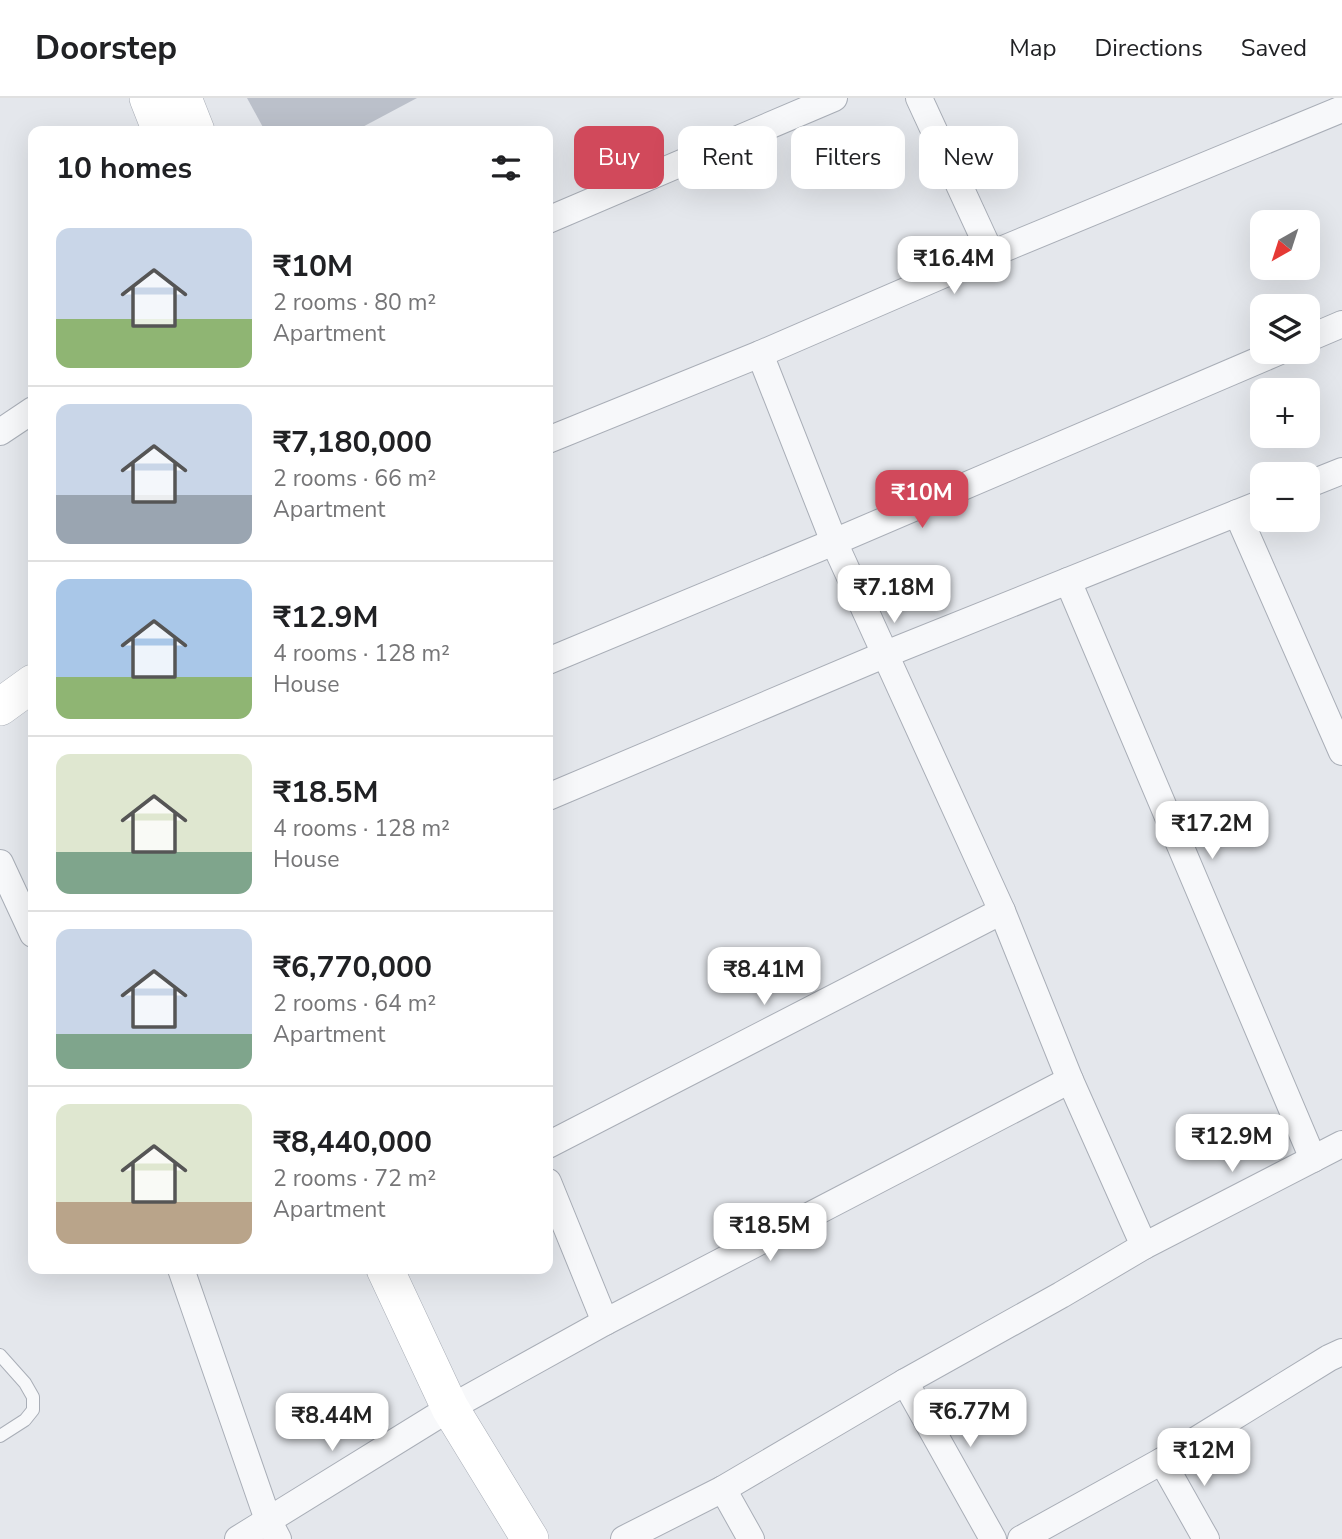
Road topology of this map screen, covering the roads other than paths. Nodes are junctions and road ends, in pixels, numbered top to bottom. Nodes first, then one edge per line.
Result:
1 (148, 98) edge
2 (183, 98) edge
3 (834, 98) edge
4 (919, 98) edge
5 (1342, 109) edge
6 (159, 126) edge
7 (194, 126) edge
8 (553, 218) edge
9 (991, 254) junction
10 (1342, 324) edge
11 (1320, 333) edge
12 (760, 354) junction
13 (1250, 364) edge
14 (28, 413) edge
15 (0, 432) edge
16 (553, 438) edge
17 (1342, 471) edge
18 (1320, 480) edge
19 (1250, 508) edge
20 (1237, 513) junction
21 (834, 542) junction
22 (1068, 581) junction
23 (886, 654) junction
24 (553, 659) edge
25 (1342, 752) edge
26 (553, 795) edge
27 (0, 863) edge
28 (1002, 911) junction
29 (28, 923) edge
30 (1070, 1080) junction
31 (553, 1142) edge
32 (1342, 1144) edge
33 (1313, 1159) junction
34 (553, 1194) edge
35 (1144, 1246) junction
36 (182, 1274) edge
37 (387, 1274) edge
38 (604, 1322) junction
39 (1342, 1352) edge
40 (0, 1355) edge
41 (905, 1382) junction
42 (450, 1408) junction
43 (0, 1436) edge
44 (1162, 1461) junction
45 (723, 1489) junction
46 (273, 1530) edge
47 (238, 1539) edge
48 (530, 1539) edge
49 (624, 1539) edge
50 (751, 1539) edge
51 (993, 1539) edge
52 (1021, 1539) edge
53 (1206, 1539) edge

1 - 6 street
2 - 7 street
3 - 8 street
4 - 9 street
5 - 9 street
9 - 12 street
10 - 11 street
12 - 16 street
12 - 21 street
13 - 21 street
14 - 15 street
17 - 18 street
19 - 20 street
20 - 22 street
20 - 25 street
21 - 23 street
21 - 24 street
22 - 23 street
22 - 33 street
23 - 26 street
23 - 28 street
27 - 29 street
28 - 30 street
28 - 31 street
30 - 35 street
30 - 38 street
32 - 33 street
33 - 35 street
34 - 38 street
35 - 41 street
36 - 46 street
37 - 42 street
38 - 42 street
39 - 44 street
40 - 43 lane
41 - 45 street
41 - 51 street
42 - 46 street
42 - 48 street
44 - 52 street
44 - 53 street
45 - 49 street
45 - 50 street
46 - 47 street

